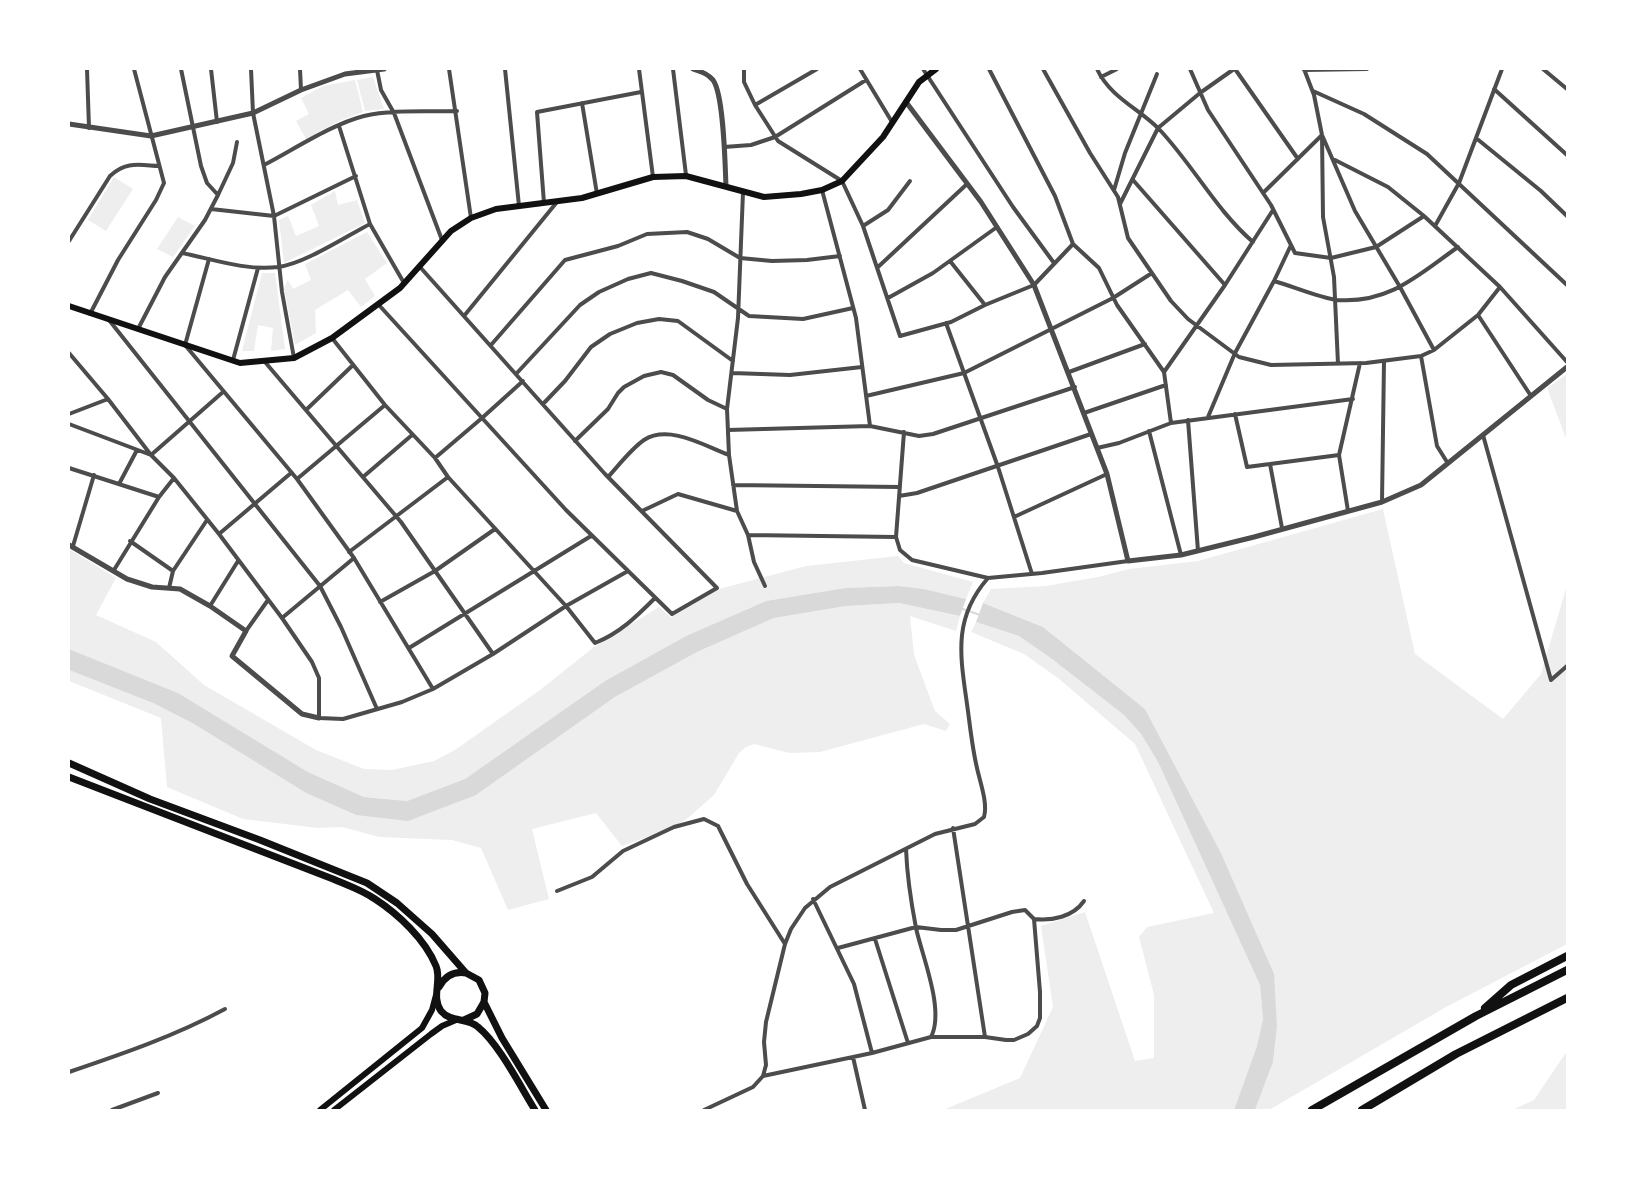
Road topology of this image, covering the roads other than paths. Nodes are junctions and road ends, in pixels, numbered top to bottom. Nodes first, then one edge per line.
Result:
1 (87, 69) edge
2 (134, 69) edge
3 (181, 69) edge
4 (211, 69) edge
5 (251, 69) edge
6 (300, 69) edge
7 (377, 69) edge
8 (384, 69) edge
9 (449, 69) edge
10 (505, 69) edge
11 (639, 69) edge
12 (673, 69) edge
13 (693, 69) edge
14 (744, 69) edge
15 (817, 69) edge
16 (860, 69) edge
17 (936, 69) edge
18 (989, 69) edge
19 (1043, 69) edge
20 (1097, 69) edge
21 (1117, 69) edge
22 (1190, 69) edge
23 (1224, 69) edge
24 (1234, 69) edge
25 (1304, 69) edge
26 (1366, 69) edge
27 (1502, 69) edge
28 (1543, 69) edge
29 (925, 72) edge
30 (1157, 74) dead end
31 (1227, 74) junction
32 (1101, 77) junction
33 (866, 80) junction
34 (1494, 89) junction
35 (1567, 89) edge
36 (302, 90) junction
37 (1313, 91) junction
38 (641, 92) junction
39 (1200, 93) junction
40 (906, 102) junction
41 (582, 103) junction
42 (755, 105) junction
43 (457, 111) junction
44 (253, 113) junction
45 (394, 113) junction
46 (1140, 114) junction
47 (217, 122) junction
48 (892, 123) junction
49 (69, 124) edge
50 (339, 126) junction
51 (192, 128) junction
52 (1158, 128) junction
53 (89, 129) junction
54 (1322, 135) junction
55 (151, 136) junction
56 (775, 137) junction
57 (1476, 138) junction
58 (237, 142) dead end
59 (724, 147) junction
60 (1567, 155) edge
61 (1298, 159) junction
62 (1334, 160) junction
63 (264, 165) junction
64 (159, 166) junction
65 (356, 176) junction
66 (686, 176) junction
67 (653, 177) junction
68 (1132, 180) junction
69 (842, 181) junction
70 (910, 181) dead end
71 (1459, 183) junction
72 (967, 184) junction
73 (726, 186) junction
74 (822, 190) junction
75 (1114, 190) junction
76 (743, 192) junction
77 (1263, 193) junction
78 (218, 195) junction
79 (597, 195) junction
80 (558, 201) junction
81 (544, 203) junction
82 (1120, 205) junction
83 (519, 206) junction
84 (211, 209) junction
85 (1273, 209) junction
86 (274, 216) junction
87 (1424, 216) junction
88 (1567, 216) edge
89 (471, 218) junction
90 (370, 224) junction
91 (863, 226) junction
92 (1435, 226) junction
93 (997, 227) junction
94 (442, 240) junction
95 (69, 241) edge
96 (1253, 242) junction
97 (1073, 244) junction
98 (1291, 245) junction
99 (1376, 247) junction
100 (1458, 247) junction
101 (182, 253) junction
102 (840, 256) junction
103 (740, 258) junction
104 (1331, 258) junction
105 (209, 259) junction
106 (950, 261) junction
107 (1054, 263) junction
108 (420, 266) junction
109 (280, 267) junction
110 (877, 267) junction
111 (258, 268) junction
112 (1152, 273) junction
113 (1274, 281) junction
114 (404, 283) junction
115 (1034, 285) junction
116 (1225, 285) junction
117 (1567, 285) edge
118 (1400, 287) junction
119 (1500, 287) junction
120 (888, 298) junction
121 (1113, 298) junction
122 (1335, 300) junction
123 (378, 304) junction
124 (985, 305) junction
125 (69, 306) edge
126 (738, 308) junction
127 (853, 308) junction
128 (90, 314) junction
129 (1478, 315) junction
130 (464, 316) junction
131 (109, 320) junction
132 (946, 323) junction
133 (1197, 326) junction
134 (137, 330) junction
135 (1053, 330) junction
136 (332, 338) junction
137 (1145, 344) junction
138 (185, 345) junction
139 (490, 345) junction
140 (1434, 350) junction
141 (69, 353) edge
142 (1235, 353) junction
143 (1421, 356) junction
144 (294, 358) junction
145 (233, 360) junction
146 (734, 361) junction
147 (1384, 361) junction
148 (265, 362) junction
149 (1567, 362) edge
150 (1360, 363) junction
151 (1338, 364) junction
152 (353, 365) junction
153 (862, 367) junction
154 (1567, 367) edge
155 (1069, 372) junction
156 (1164, 372) junction
157 (732, 373) junction
158 (964, 373) junction
159 (516, 374) junction
160 (522, 381) junction
161 (1166, 385) junction
162 (1075, 387) junction
163 (223, 392) junction
164 (866, 396) junction
165 (1531, 396) junction
166 (108, 399) junction
167 (1353, 399) junction
168 (543, 404) junction
169 (385, 405) junction
170 (727, 409) junction
171 (306, 410) junction
172 (1084, 413) junction
173 (69, 414) edge
174 (1235, 414) junction
175 (482, 418) junction
176 (1208, 418) junction
177 (980, 419) junction
178 (1188, 420) junction
179 (190, 422) junction
180 (1170, 423) junction
181 (69, 424) edge
182 (870, 426) junction
183 (728, 430) junction
184 (1149, 431) junction
185 (904, 432) junction
186 (1091, 434) junction
187 (1483, 434) junction
188 (412, 435) junction
189 (575, 441) junction
190 (337, 447) junction
191 (1096, 449) junction
192 (137, 450) junction
193 (151, 455) junction
194 (729, 455) junction
195 (1339, 455) junction
196 (435, 458) junction
197 (1447, 462) junction
198 (1270, 464) junction
199 (998, 467) junction
200 (69, 468) edge
201 (291, 473) junction
202 (1107, 474) junction
203 (94, 475) junction
204 (363, 477) junction
205 (448, 477) junction
206 (608, 477) junction
207 (174, 478) junction
208 (297, 479) junction
209 (119, 484) junction
210 (733, 485) junction
211 (900, 487) junction
212 (159, 496) junction
213 (899, 496) junction
214 (1382, 502) junction
215 (255, 503) junction
216 (1348, 510) junction
217 (642, 511) junction
218 (736, 511) junction
219 (396, 516) junction
220 (1014, 517) junction
221 (207, 520) junction
222 (1282, 528) junction
223 (495, 529) junction
224 (219, 534) junction
225 (748, 535) junction
226 (591, 536) junction
227 (896, 537) junction
228 (130, 542) junction
229 (71, 546) edge
230 (1198, 551) junction
231 (349, 552) junction
232 (1181, 555) junction
233 (354, 558) junction
234 (238, 561) junction
235 (1128, 561) junction
236 (114, 570) junction
237 (435, 570) junction
238 (533, 570) junction
239 (173, 571) junction
240 (628, 571) junction
241 (1032, 574) junction
242 (988, 578) junction
243 (320, 586) junction
244 (765, 586) dead end
245 (169, 588) junction
246 (655, 598) junction
247 (268, 600) junction
248 (380, 602) junction
249 (210, 606) junction
250 (566, 606) junction
251 (464, 614) junction
252 (282, 618) junction
253 (246, 631) junction
254 (409, 648) junction
255 (493, 654) junction
256 (1567, 666) edge
257 (433, 689) junction
258 (376, 709) junction
259 (319, 718) junction
260 (69, 763) edge
261 (69, 777) edge
262 (953, 828) junction
263 (906, 849) junction
264 (557, 891) dead end
265 (813, 899) junction
266 (1084, 901) dead end
267 (1034, 919) junction
268 (967, 926) junction
269 (916, 927) junction
270 (875, 939) junction
271 (785, 944) junction
272 (838, 948) junction
273 (1567, 956) edge
274 (1567, 970) edge
275 (466, 973) junction
276 (437, 992) junction
277 (1567, 998) edge
278 (484, 1002) junction
279 (225, 1009) dead end
280 (1476, 1016) junction
281 (456, 1020) junction
282 (931, 1037) junction
283 (985, 1037) junction
284 (908, 1043) junction
285 (872, 1053) junction
286 (852, 1057) junction
287 (69, 1072) edge
288 (763, 1076) junction
289 (158, 1093) dead end
290 (112, 1110) edge
291 (320, 1110) edge
292 (334, 1110) edge
293 (535, 1110) edge
294 (546, 1110) edge
295 (704, 1110) edge
296 (865, 1110) edge
297 (1312, 1110) edge
298 (1362, 1110) edge

1 - 53 street
2 - 55 street
3 - 51 street
4 - 47 street
5 - 44 street
6 - 36 street
7 - 8 street
7 - 36 street
7 - 45 street
9 - 43 street
10 - 83 street
11 - 38 street
12 - 66 street
13 - 59 street
14 - 42 street
15 - 42 street
16 - 33 street
17 - 29 main road
18 - 97 street
19 - 75 street
20 - 32 street
21 - 32 street
22 - 39 street
23 - 31 street
24 - 31 street
24 - 61 street
25 - 26 street
25 - 37 street
27 - 34 street
28 - 35 street
29 - 40 main road
29 - 107 street
30 - 46 street
31 - 39 street
32 - 46 street
33 - 48 street
33 - 56 street
34 - 57 street
34 - 60 street
36 - 44 street
37 - 54 street
37 - 71 street
38 - 41 street
38 - 67 street
39 - 52 street
39 - 77 street
40 - 48 main road
40 - 72 street
41 - 79 street
41 - 81 street
42 - 56 street
43 - 45 street
43 - 89 street
44 - 47 street
44 - 63 street
45 - 50 street
45 - 94 street
46 - 52 street
46 - 75 street
47 - 51 street
48 - 69 main road
49 - 53 street
50 - 63 street
50 - 65 street
51 - 55 street
51 - 78 street
52 - 68 street
52 - 96 street
53 - 55 street
54 - 61 street
54 - 62 street
54 - 104 street
55 - 64 street
56 - 59 street
56 - 69 street
57 - 71 street
57 - 88 street
58 - 78 street
59 - 73 street
61 - 77 street
62 - 87 street
62 - 99 street
63 - 86 street
64 - 95 street
64 - 128 street
65 - 86 street
65 - 90 street
66 - 67 main road
66 - 73 main road
67 - 79 main road
68 - 82 street
68 - 116 street
69 - 74 main road
69 - 91 street
70 - 91 street
71 - 92 street
71 - 117 street
72 - 93 street
72 - 110 street
73 - 76 main road
74 - 76 main road
74 - 102 street
75 - 82 street
76 - 103 street
77 - 85 street
78 - 84 street
79 - 80 main road
80 - 81 main road
80 - 130 street
81 - 83 main road
82 - 112 street
83 - 89 main road
84 - 86 street
84 - 101 street
85 - 96 street
85 - 98 street
86 - 109 street
87 - 92 street
87 - 99 street
89 - 94 main road
90 - 109 street
90 - 114 street
91 - 110 street
92 - 100 street
93 - 106 street
93 - 115 street
94 - 108 main road
96 - 116 street
97 - 107 street
97 - 121 street
98 - 104 street
98 - 113 street
99 - 104 street
99 - 118 street
100 - 118 street
100 - 119 street
101 - 105 street
101 - 134 street
102 - 103 street
102 - 127 street
103 - 126 street
103 - 139 street
104 - 122 street
105 - 111 street
105 - 138 street
106 - 120 street
106 - 124 street
107 - 115 street
108 - 114 main road
108 - 130 street
109 - 111 street
109 - 144 street
110 - 120 street
111 - 145 street
112 - 121 street
112 - 133 street
113 - 122 street
113 - 142 street
114 - 123 main road
115 - 124 street
115 - 135 street
116 - 133 street
118 - 122 street
118 - 140 street
119 - 129 street
119 - 149 street
120 - 132 street
121 - 135 street
121 - 137 street
122 - 151 street
123 - 136 main road
123 - 175 street
124 - 132 street
125 - 128 main road
126 - 127 street
126 - 146 street
126 - 159 street
127 - 153 street
128 - 131 main road
129 - 140 street
129 - 165 street
130 - 139 street
131 - 134 main road
131 - 179 street
132 - 158 street
133 - 142 street
133 - 156 street
134 - 138 main road
135 - 155 street
135 - 158 street
136 - 144 main road
136 - 152 street
137 - 155 street
137 - 156 street
138 - 145 main road
138 - 163 street
139 - 159 street
140 - 143 street
141 - 166 street
142 - 151 street
142 - 176 street
143 - 147 street
143 - 197 street
144 - 148 main road
145 - 148 main road
146 - 157 street
146 - 168 street
147 - 150 street
147 - 214 street
148 - 171 street
150 - 151 street
150 - 167 street
152 - 169 street
152 - 171 street
153 - 157 street
153 - 164 street
154 - 165 street
155 - 162 street
156 - 161 street
157 - 170 street
158 - 164 street
158 - 177 street
159 - 160 street
160 - 168 street
160 - 175 street
161 - 172 street
161 - 180 street
162 - 172 street
162 - 177 street
163 - 179 street
163 - 201 street
164 - 182 street
165 - 187 street
166 - 173 street
166 - 193 street
167 - 174 street
167 - 195 street
168 - 189 street
169 - 188 street
169 - 190 street
170 - 183 street
170 - 189 street
171 - 190 street
172 - 186 street
174 - 176 street
174 - 198 street
175 - 196 street
175 - 226 street
176 - 178 street
177 - 185 street
177 - 199 street
178 - 180 street
178 - 230 street
179 - 193 street
179 - 215 street
180 - 184 street
181 - 192 street
182 - 183 street
182 - 185 street
183 - 194 street
184 - 191 street
184 - 232 street
185 - 211 street
186 - 191 street
186 - 199 street
187 - 197 street
187 - 256 street
188 - 196 street
188 - 204 street
189 - 206 street
190 - 204 street
190 - 208 street
191 - 202 street
192 - 193 street
192 - 209 street
193 - 207 street
194 - 206 street
194 - 210 street
195 - 198 street
195 - 216 street
196 - 205 street
197 - 214 street
198 - 222 street
199 - 213 street
199 - 220 street
200 - 203 street
201 - 208 street
201 - 215 street
202 - 220 street
202 - 235 street
203 - 209 street
203 - 229 street
204 - 219 street
205 - 219 street
205 - 223 street
206 - 217 street
207 - 212 street
207 - 221 street
208 - 231 street
209 - 212 street
210 - 211 street
210 - 218 street
211 - 213 street
212 - 228 street
213 - 227 street
214 - 216 street
215 - 224 street
215 - 243 street
216 - 222 street
217 - 218 street
217 - 246 street
218 - 225 street
219 - 231 street
219 - 237 street
220 - 241 street
221 - 224 street
221 - 239 street
222 - 230 street
223 - 237 street
223 - 238 street
224 - 234 street
225 - 227 street
225 - 244 street
226 - 238 street
226 - 240 street
227 - 242 street
228 - 236 street
228 - 239 street
229 - 236 street
230 - 232 street
231 - 233 street
232 - 235 street
233 - 243 street
233 - 248 street
234 - 247 street
234 - 249 street
235 - 241 street
236 - 245 street
237 - 248 street
237 - 251 street
238 - 250 street
238 - 251 street
239 - 245 street
240 - 246 street
240 - 250 street
241 - 242 street
242 - 262 street
243 - 252 street
243 - 258 street
245 - 249 street
246 - 250 street
247 - 252 street
247 - 253 street
248 - 254 street
249 - 253 street
250 - 255 street
251 - 254 street
251 - 255 street
252 - 259 street
253 - 259 street
254 - 257 street
255 - 257 street
257 - 258 street
258 - 259 street
260 - 275 main road
261 - 276 main road
262 - 263 street
262 - 268 street
263 - 265 street
263 - 269 street
264 - 271 street
265 - 271 street
265 - 272 street
266 - 267 street
267 - 268 street
267 - 283 street
268 - 269 street
268 - 283 street
269 - 270 street
269 - 282 street
270 - 272 street
270 - 284 street
271 - 288 street
272 - 285 street
273 - 280 highway
274 - 280 highway
275 - 276 main road
275 - 278 main road
276 - 281 main road
276 - 291 main road
277 - 298 highway
278 - 281 main road
278 - 294 main road
279 - 287 street
280 - 297 highway
281 - 292 main road
281 - 293 main road
282 - 283 street
282 - 284 street
284 - 285 street
285 - 286 street
286 - 288 street
286 - 296 street
288 - 295 street
289 - 290 street

